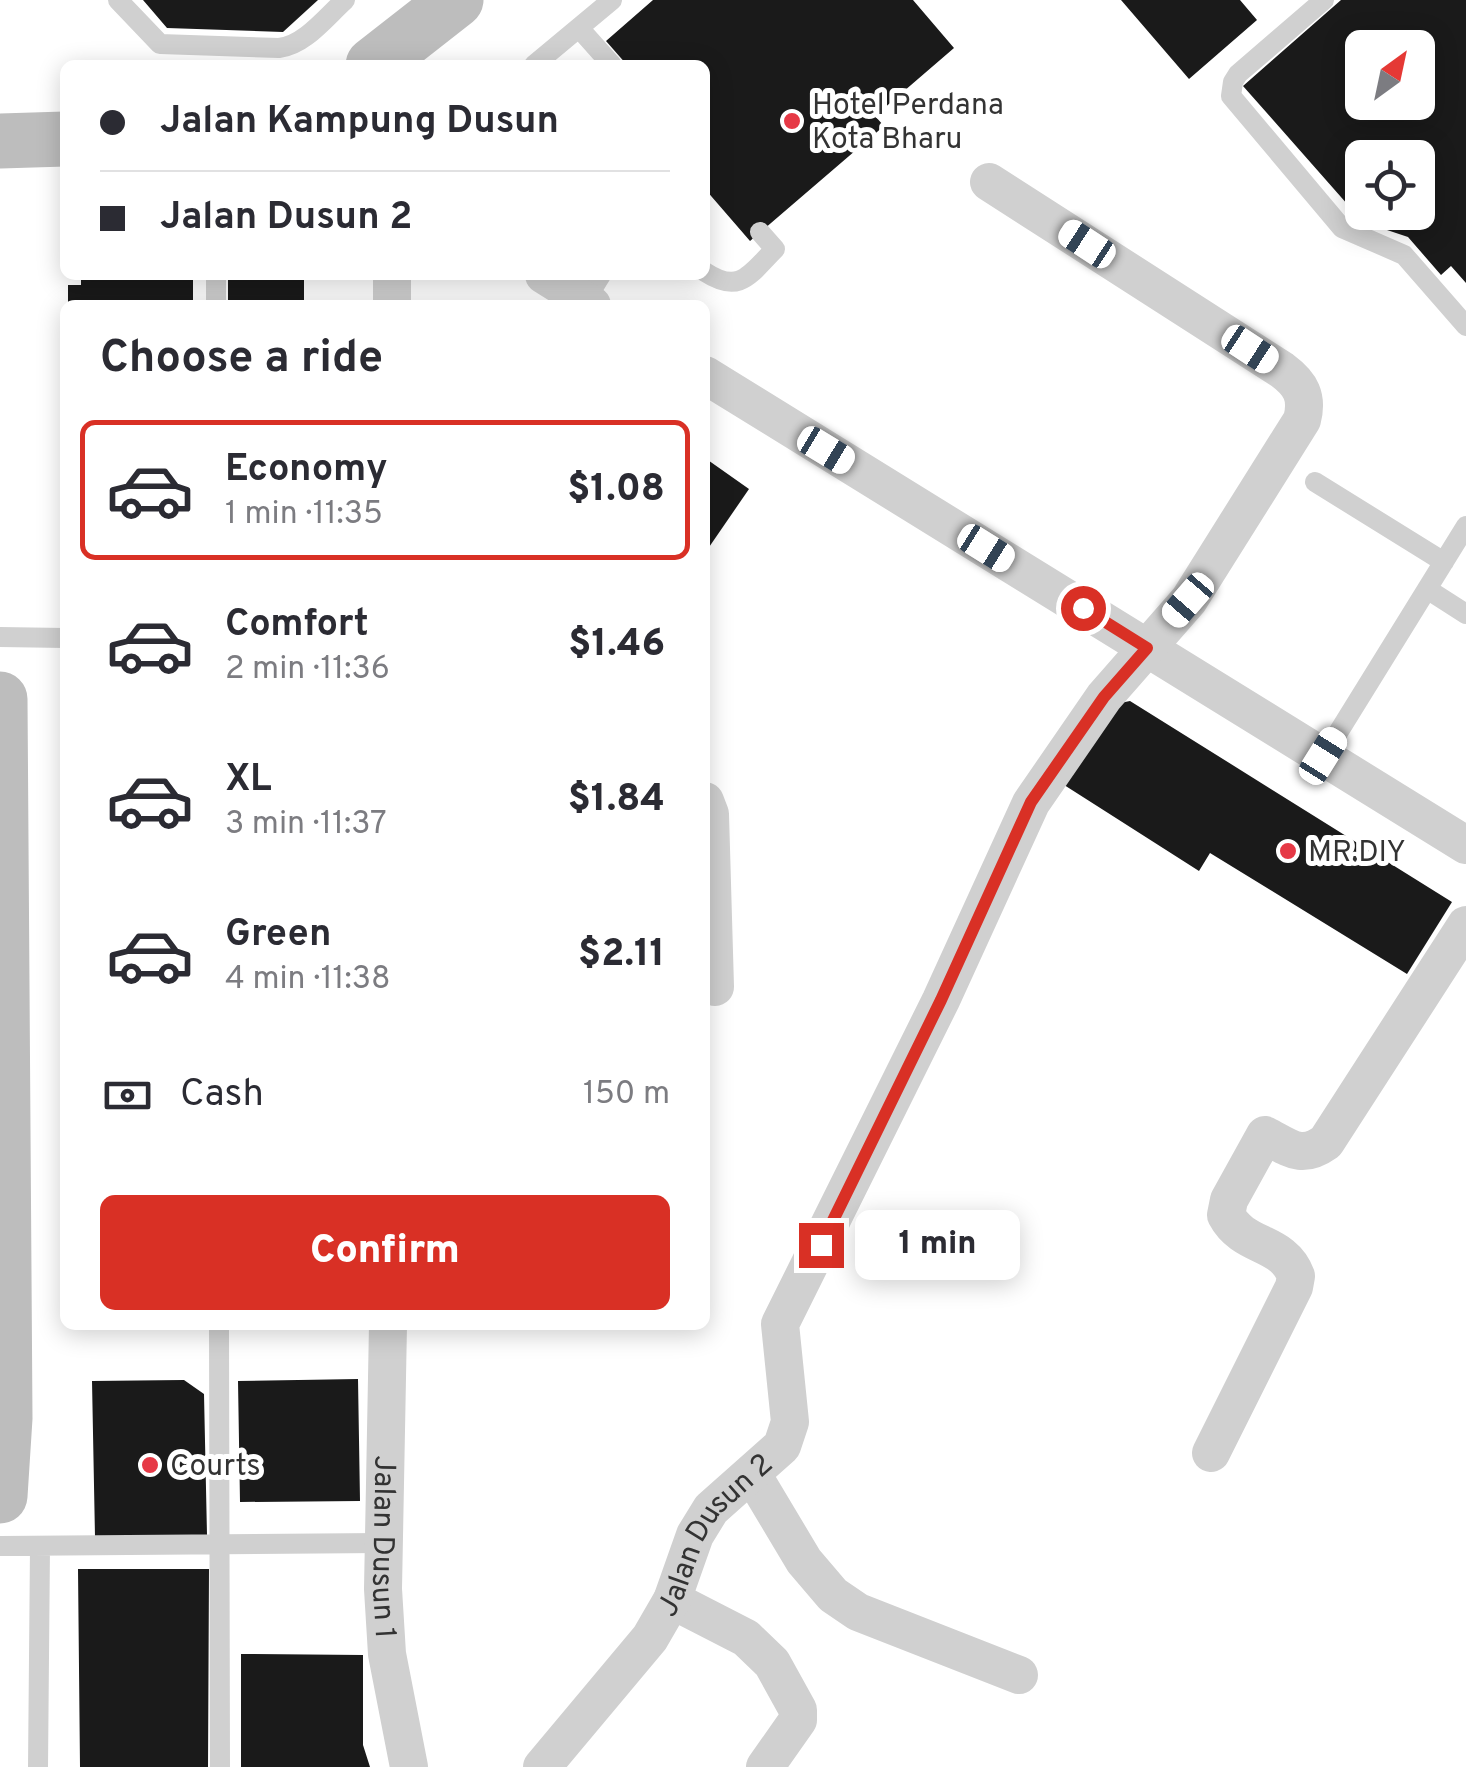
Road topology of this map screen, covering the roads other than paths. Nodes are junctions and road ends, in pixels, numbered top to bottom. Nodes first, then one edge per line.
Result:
1 (118, 0) edge
2 (345, 0) edge
3 (456, 0) edge
4 (475, 0) edge
5 (612, 0) edge
6 (1324, 0) edge
7 (578, 28) junction
8 (379, 60) edge
9 (421, 60) edge
10 (540, 60) edge
11 (607, 60) edge
12 (0, 106) edge
13 (60, 106) edge
14 (60, 139) edge
15 (0, 141) edge
16 (989, 182) dead end
17 (760, 232) dead end
18 (710, 275) edge
19 (1466, 326) edge
20 (713, 388) edge
21 (1315, 482) dead end
22 (1466, 526) edge
23 (1444, 562) junction
24 (1427, 589) junction
25 (1466, 614) edge
26 (0, 638) edge
27 (60, 638) edge
28 (1147, 648) junction
29 (0, 700) edge
30 (1323, 756) junction
31 (710, 814) edge
32 (1466, 845) edge
33 (1466, 925) edge
34 (715, 987) dead end
35 (219, 1330) edge
36 (391, 1330) edge
37 (1211, 1452) dead end
38 (752, 1474) junction
39 (0, 1496) edge
40 (382, 1543) junction
41 (0, 1546) edge
42 (40, 1546) junction
43 (220, 1546) junction
44 (672, 1600) junction
45 (1019, 1675) dead end
46 (38, 1767) edge
47 (220, 1767) edge
48 (409, 1767) edge
49 (542, 1767) edge
50 (764, 1767) edge

1 - 2 lane
3 - 8 main road
4 - 9 main road
5 - 7 lane
6 - 19 lane
7 - 10 lane
7 - 11 lane
12 - 13 main road
14 - 15 main road
16 - 28 street, Jalan Dusun 2
17 - 18 lane
20 - 28 street
21 - 23 lane
22 - 23 lane
23 - 24 lane
24 - 25 lane
24 - 30 lane
26 - 27 lane
28 - 30 street
28 - 38 street, Jalan Dusun 2
29 - 39 main road
30 - 32 street
31 - 34 street
33 - 37 street
35 - 43 lane
36 - 40 street, Jalan Dusun 1
38 - 44 street, Jalan Dusun 2
38 - 45 street
40 - 43 lane
40 - 48 street, Jalan Dusun 1
41 - 42 lane
42 - 43 lane
42 - 46 lane
43 - 47 lane
44 - 49 street, Jalan Dusun 2
44 - 50 street

